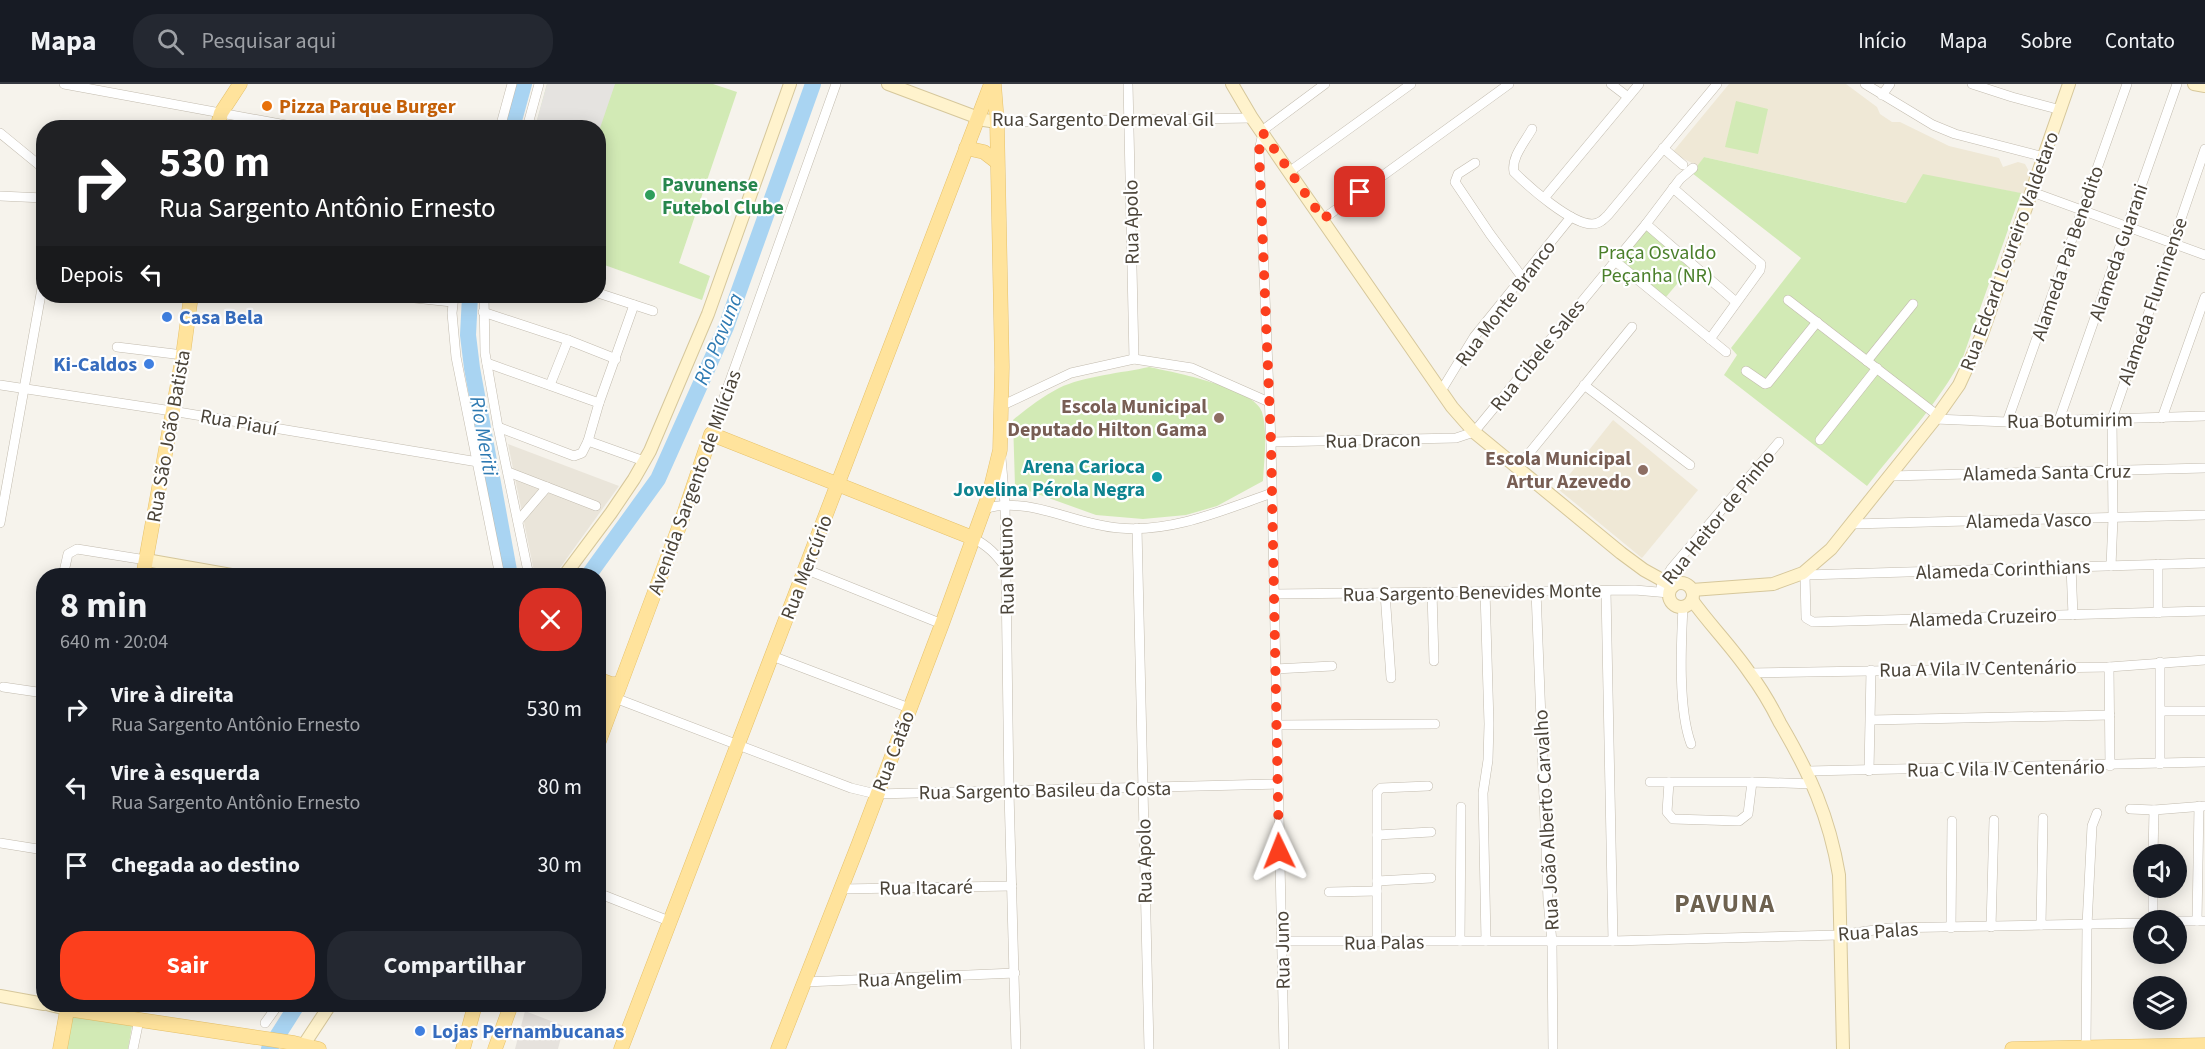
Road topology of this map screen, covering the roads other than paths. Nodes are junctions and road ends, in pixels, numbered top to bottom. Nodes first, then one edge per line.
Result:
1 (64, 84) edge
2 (240, 84) edge
3 (512, 84) edge
4 (539, 84) edge
5 (790, 84) edge
6 (836, 84) edge
7 (888, 84) edge
8 (992, 84) edge
9 (1128, 84) edge
10 (1232, 84) edge
11 (1325, 84) edge
12 (1411, 84) edge
13 (1509, 84) edge
14 (1611, 84) edge
15 (1639, 84) edge
16 (1717, 84) edge
17 (1864, 84) edge
18 (1890, 84) edge
19 (1972, 84) edge
20 (2068, 84) edge
21 (2127, 84) edge
22 (2177, 84) edge
23 (2194, 84) edge
24 (2205, 87) edge
25 (1882, 95) junction
26 (1628, 98) junction
27 (2061, 110) junction
28 (221, 113) junction
29 (978, 118) junction
30 (1252, 118) junction
31 (1129, 119) junction
32 (219, 120) edge
33 (259, 120) edge
34 (502, 120) edge
35 (529, 120) edge
36 (997, 122) junction
37 (1532, 129) dead end
38 (1263, 133) junction
39 (0, 134) edge
40 (966, 148) junction
41 (1663, 148) junction
42 (2205, 149) edge
43 (2044, 157) junction
44 (997, 162) junction
45 (1475, 162) dead end
46 (36, 163) edge
47 (1683, 165) dead end
48 (1693, 168) dead end
49 (1289, 172) junction
50 (1673, 188) junction
51 (2032, 192) junction
52 (0, 196) edge
53 (1545, 197) junction
54 (36, 198) edge
55 (2082, 211) junction
56 (1571, 217) junction
57 (1323, 219) junction
58 (1646, 224) junction
59 (2126, 227) junction
60 (2172, 243) junction
61 (2205, 255) edge
62 (1615, 261) junction
63 (1522, 277) junction
64 (606, 295) edge
65 (2205, 297) edge
66 (1788, 300) dead end
67 (1737, 302) junction
68 (39, 303) edge
69 (190, 303) edge
70 (453, 303) edge
71 (484, 303) edge
72 (1913, 304) dead end
73 (634, 305) junction
74 (653, 311) dead end
75 (483, 312) junction
76 (1817, 322) junction
77 (1632, 327) dead end
78 (1710, 339) junction
79 (568, 340) junction
80 (117, 347) dead end
81 (1726, 352) dead end
82 (183, 355) junction
83 (616, 358) junction
84 (1134, 359) junction
85 (1867, 361) junction
86 (487, 363) junction
87 (1877, 368) junction
88 (1746, 371) dead end
89 (0, 385) edge
90 (1584, 385) junction
91 (550, 386) junction
92 (24, 390) junction
93 (1441, 391) junction
94 (1269, 402) junction
95 (599, 403) junction
96 (1001, 406) junction
97 (172, 411) junction
98 (2205, 416) edge
99 (1936, 417) junction
100 (2162, 418) junction
101 (2112, 419) junction
102 (2059, 420) junction
103 (2007, 422) junction
104 (498, 427) junction
105 (1474, 432) junction
106 (711, 434) junction
107 (1820, 440) dead end
108 (588, 441) junction
109 (1271, 442) junction
110 (1779, 442) dead end
111 (1000, 450) junction
112 (644, 461) junction
113 (478, 462) junction
114 (1690, 465) dead end
115 (1518, 467) junction
116 (2205, 468) edge
117 (2112, 470) junction
118 (508, 472) junction
119 (1890, 476) junction
120 (838, 483) junction
121 (547, 488) junction
122 (1272, 493) junction
123 (1005, 504) junction
124 (596, 506) dead end
125 (984, 509) junction
126 (2205, 515) edge
127 (2113, 518) junction
128 (518, 521) junction
129 (0, 523) edge
130 (1852, 524) junction
131 (1137, 528) junction
132 (973, 538) junction
133 (146, 560) junction
134 (2205, 563) edge
135 (2158, 564) junction
136 (2111, 566) junction
137 (2072, 567) junction
138 (64, 568) edge
139 (144, 568) edge
140 (192, 568) edge
141 (498, 568) edge
142 (527, 568) edge
143 (570, 568) edge
144 (1006, 568) junction
145 (805, 569) junction
146 (1804, 574) junction
147 (1666, 588) junction
148 (1485, 591) junction
149 (1536, 591) junction
150 (1606, 591) junction
151 (1432, 592) junction
152 (1385, 593) junction
153 (1274, 594) junction
154 (1689, 599) junction
155 (2205, 611) edge
156 (2158, 613) junction
157 (2073, 615) junction
158 (942, 624) junction
159 (772, 656) junction
160 (2205, 660) edge
161 (1434, 661) dead end
162 (2160, 662) junction
163 (1332, 666) dead end
164 (2109, 667) junction
165 (1275, 669) junction
166 (1871, 670) junction
167 (1750, 673) junction
168 (1391, 678) dead end
169 (606, 682) edge
170 (3, 687) dead end
171 (618, 691) junction
172 (36, 692) edge
173 (606, 692) edge
174 (909, 708) junction
175 (2161, 711) junction
176 (2205, 711) edge
177 (2110, 715) junction
178 (1871, 720) junction
179 (606, 723) edge
180 (1435, 724) dead end
181 (1276, 725) junction
182 (1691, 744) dead end
183 (738, 746) junction
184 (2205, 762) edge
185 (2160, 764) junction
186 (2110, 766) junction
187 (1808, 771) junction
188 (1869, 771) junction
189 (1650, 782) dead end
190 (1669, 782) junction
191 (1752, 782) junction
192 (1276, 784) junction
193 (1813, 784) junction
194 (1428, 786) dead end
195 (1142, 789) junction
196 (1009, 792) junction
197 (876, 794) junction
198 (2202, 806) edge
199 (1461, 807) dead end
200 (2130, 809) dead end
201 (2154, 810) junction
202 (2097, 813) dead end
203 (2043, 818) dead end
204 (1994, 820) dead end
205 (1952, 821) dead end
206 (1431, 832) dead end
207 (1377, 835) junction
208 (0, 843) edge
209 (2153, 844) edge
210 (36, 849) edge
211 (1431, 878) dead end
212 (1377, 881) junction
213 (1012, 886) junction
214 (841, 889) junction
215 (1377, 891) junction
216 (1329, 892) dead end
217 (606, 896) edge
218 (669, 921) junction
219 (2201, 921) edge
220 (2133, 923) edge
221 (2041, 925) junction
222 (2087, 925) junction
223 (1990, 927) junction
224 (1951, 928) junction
225 (1839, 935) junction
226 (1282, 941) junction
227 (1460, 941) junction
228 (1486, 941) junction
229 (1613, 941) junction
230 (1377, 942) junction
231 (1552, 942) junction
232 (1015, 974) junction
233 (805, 982) junction
234 (0, 996) edge
235 (36, 1003) edge
236 (66, 1012) edge
237 (95, 1012) edge
238 (273, 1012) edge
239 (325, 1012) edge
240 (475, 1012) edge
241 (476, 1012) edge
242 (509, 1012) edge
243 (511, 1012) edge
244 (139, 1020) junction
245 (265, 1023) dead end
246 (2205, 1045) edge
247 (300, 1046) edge
248 (2086, 1047) junction
249 (60, 1049) edge
250 (133, 1049) edge
251 (319, 1049) edge
252 (463, 1049) edge
253 (472, 1049) edge
254 (495, 1049) edge
255 (505, 1049) edge
256 (621, 1049) edge
257 (778, 1049) edge
258 (1016, 1049) edge
259 (1149, 1049) edge
260 (1284, 1049) edge
261 (1553, 1049) edge
262 (1843, 1049) edge
263 (2012, 1049) edge

1 - 28 street
2 - 28 main road
3 - 34 street
4 - 35 street
5 - 112 street
6 - 106 street, Avenida Sargento de Milícias
7 - 29 street, Rua Sargento Dermeval Gil
8 - 29 main road, Rua Mercúrio
8 - 36 main road, Rua Netuno
9 - 31 street, Rua Apolo
10 - 30 street
11 - 38 street
12 - 49 street
13 - 57 street
14 - 26 street
15 - 26 street
16 - 41 street
17 - 25 street
18 - 25 street
19 - 27 street
20 - 27 street, Rua Edcard Loureiro Valdetaro
21 - 55 street, Alameda Pai Benedito
22 - 59 street, Alameda Guarani
23 - 24 street
25 - 43 street
26 - 53 street
27 - 43 street, Rua Edcard Loureiro Valdetaro
28 - 32 main road
28 - 33 street
29 - 36 street, Rua Sargento Dermeval Gil
29 - 40 main road, Rua Mercúrio
30 - 31 street, Rua Sargento Dermeval Gil
30 - 38 street
31 - 36 street, Rua Sargento Dermeval Gil
31 - 84 street, Rua Apolo
36 - 44 main road, Rua Netuno
37 - 53 street
38 - 49 street
38 - 94 street, Rua Juno
39 - 46 street
40 - 44 main road
40 - 120 main road, Rua Mercúrio
41 - 47 street
41 - 56 street
42 - 60 street, Alameda Fluminense
43 - 51 street, Rua Edcard Loureiro Valdetaro
44 - 96 main road, Rua Netuno
45 - 63 street
48 - 50 street, Rua Cibele Sales
49 - 57 street
50 - 58 street, Rua Cibele Sales
50 - 67 street
51 - 55 street
51 - 99 street, Rua Edcard Loureiro Valdetaro
52 - 54 street
53 - 56 street
55 - 59 street
55 - 103 street, Alameda Pai Benedito
56 - 63 street, Rua Monte Branco
57 - 93 street
58 - 62 street, Rua Cibele Sales
58 - 67 street
59 - 60 street
59 - 102 street, Alameda Guarani
60 - 61 street
60 - 101 street, Alameda Fluminense
62 - 78 street
62 - 105 street, Rua Cibele Sales
63 - 93 street, Rua Monte Branco
64 - 73 street
65 - 100 street
66 - 76 street
67 - 78 street
68 - 92 street
69 - 82 main road, Rua São João Batista
70 - 113 street
71 - 75 street
72 - 85 street
73 - 74 street
73 - 83 street
75 - 79 street
75 - 86 street
76 - 85 street
76 - 88 street
77 - 90 street
78 - 81 street
79 - 83 street
79 - 91 street
80 - 82 street
82 - 97 main road, Rua São João Batista
83 - 95 street
84 - 94 street
84 - 96 street
85 - 87 street
86 - 91 street
86 - 104 street
87 - 99 street
87 - 107 street
89 - 92 street, Rua Piauí
90 - 114 street
90 - 115 street
91 - 95 street
92 - 97 street, Rua Piauí
92 - 129 street
93 - 105 street
94 - 109 street, Rua Juno
95 - 108 street
96 - 111 main road, Rua Netuno
97 - 113 street, Rua Piauí
97 - 133 main road, Rua São João Batista
98 - 100 street, Rua Botumirim
99 - 103 street, Rua Botumirim
99 - 119 street, Rua Edcard Loureiro Valdetaro
100 - 101 street, Rua Botumirim
101 - 102 street, Rua Botumirim
101 - 117 street, Alameda Fluminense
102 - 103 street, Rua Botumirim
104 - 108 street
104 - 118 street
105 - 109 street, Rua Dracon
105 - 115 street
106 - 120 main road
106 - 171 main road, Avenida Sargento de Milícias
108 - 112 street
109 - 122 street, Rua Juno
110 - 147 street, Rua Heitor de Pinho
111 - 123 street, Rua Netuno
111 - 125 main road, Rua Catão
112 - 143 street
113 - 141 street
115 - 147 street
116 - 117 street, Alameda Santa Cruz
117 - 119 street, Alameda Santa Cruz
117 - 127 street, Alameda Fluminense
118 - 121 street
118 - 128 street
119 - 130 street, Rua Edcard Loureiro Valdetaro
120 - 132 main road
120 - 145 main road, Rua Mercúrio
121 - 124 street
121 - 128 street
122 - 131 street
122 - 153 street, Rua Juno
123 - 125 street
123 - 131 street
123 - 144 street, Rua Netuno
125 - 132 main road, Rua Catão
126 - 127 street, Alameda Vasco
127 - 130 street, Alameda Vasco
127 - 136 street, Alameda Fluminense
128 - 142 street
130 - 146 street, Rua Edcard Loureiro Valdetaro
131 - 195 street, Rua Apolo
132 - 144 street
132 - 158 main road, Rua Catão
133 - 138 street
133 - 139 main road, Rua São João Batista
133 - 140 street
134 - 135 street, Alameda Corinthians
135 - 136 street, Alameda Corinthians
135 - 156 street
136 - 137 street, Alameda Corinthians
137 - 146 street, Alameda Corinthians
137 - 157 street
144 - 196 street, Rua Netuno
145 - 158 street
145 - 159 main road, Rua Mercúrio
146 - 154 street, Rua Edcard Loureiro Valdetaro
146 - 157 street, Alameda Cruzeiro
147 - 150 street, Rua Sargento Benevides Monte
147 - 154 street
147 - 154 street, Rua Edcard Loureiro Valdetaro
148 - 149 street, Rua Sargento Benevides Monte
148 - 151 street, Rua Sargento Benevides Monte
148 - 228 street
149 - 150 street, Rua Sargento Benevides Monte
149 - 231 street, Rua João Alberto Carvalho
150 - 229 street
151 - 152 street, Rua Sargento Benevides Monte
151 - 161 street
152 - 153 street, Rua Sargento Benevides Monte
152 - 168 street
153 - 165 street, Rua Juno
154 - 167 street
154 - 182 street
155 - 156 street, Alameda Cruzeiro
156 - 157 street, Alameda Cruzeiro
158 - 174 main road, Rua Catão
159 - 174 street
159 - 183 main road, Rua Mercúrio
160 - 162 street, Rua A Vila IV Centenário
162 - 164 street, Rua A Vila IV Centenário
162 - 175 street
163 - 165 street
164 - 166 street, Rua A Vila IV Centenário
164 - 177 street
165 - 181 street, Rua Juno
166 - 167 street, Rua A Vila IV Centenário
166 - 178 street
167 - 187 street
169 - 171 main road
170 - 172 street
171 - 173 main road
171 - 179 main road, Avenida Sargento de Milícias
171 - 183 street, Rua Sargento Basileu da Costa
174 - 197 main road, Rua Catão
175 - 176 street
175 - 185 street
177 - 178 street
177 - 186 street
178 - 188 street
180 - 181 street
181 - 192 street, Rua Juno
183 - 197 street, Rua Sargento Basileu da Costa
183 - 218 main road, Rua Mercúrio
184 - 185 street, Rua C Vila IV Centenário
185 - 186 street, Rua C Vila IV Centenário
186 - 188 street, Rua C Vila IV Centenário
187 - 188 street, Rua C Vila IV Centenário
187 - 193 street
189 - 190 street
190 - 191 street
190 - 191 street
191 - 193 street
192 - 195 street, Rua Sargento Basileu da Costa
192 - 226 street, Rua Juno
193 - 225 street
194 - 207 street
195 - 196 street, Rua Sargento Basileu da Costa
195 - 259 street, Rua Apolo
196 - 197 street, Rua Sargento Basileu da Costa
196 - 213 street, Rua Netuno
197 - 214 main road, Rua Catão
198 - 201 street
198 - 219 street
199 - 227 street
200 - 201 street
201 - 209 street
202 - 222 street
203 - 221 street
204 - 223 street
205 - 224 street
206 - 207 street
207 - 212 street
208 - 210 street
211 - 212 street
212 - 215 street
213 - 214 street, Rua Itacaré
213 - 232 street, Rua Netuno
214 - 233 main road, Rua Catão
215 - 216 street
215 - 230 street
217 - 218 street
218 - 256 main road, Rua Mercúrio
220 - 222 street, Rua Palas
221 - 222 street, Rua Palas
221 - 223 street, Rua Palas
222 - 248 street
223 - 224 street, Rua Palas
224 - 225 street, Rua Palas
225 - 229 street, Rua Palas
225 - 262 street
226 - 230 street, Rua Palas
226 - 260 street, Rua Juno
227 - 228 street, Rua Palas
227 - 230 street, Rua Palas
228 - 231 street, Rua Palas
229 - 231 street, Rua Palas
231 - 261 street, Rua João Alberto Carvalho
232 - 233 street, Rua Angelim
232 - 258 street, Rua Netuno
233 - 257 main road, Rua Catão
234 - 235 street
236 - 249 main road
237 - 244 main road
238 - 245 street
239 - 247 street
240 - 252 main road
241 - 253 main road
242 - 254 main road
243 - 255 main road
244 - 247 main road
244 - 250 street
246 - 248 main road
247 - 251 main road
248 - 263 main road

